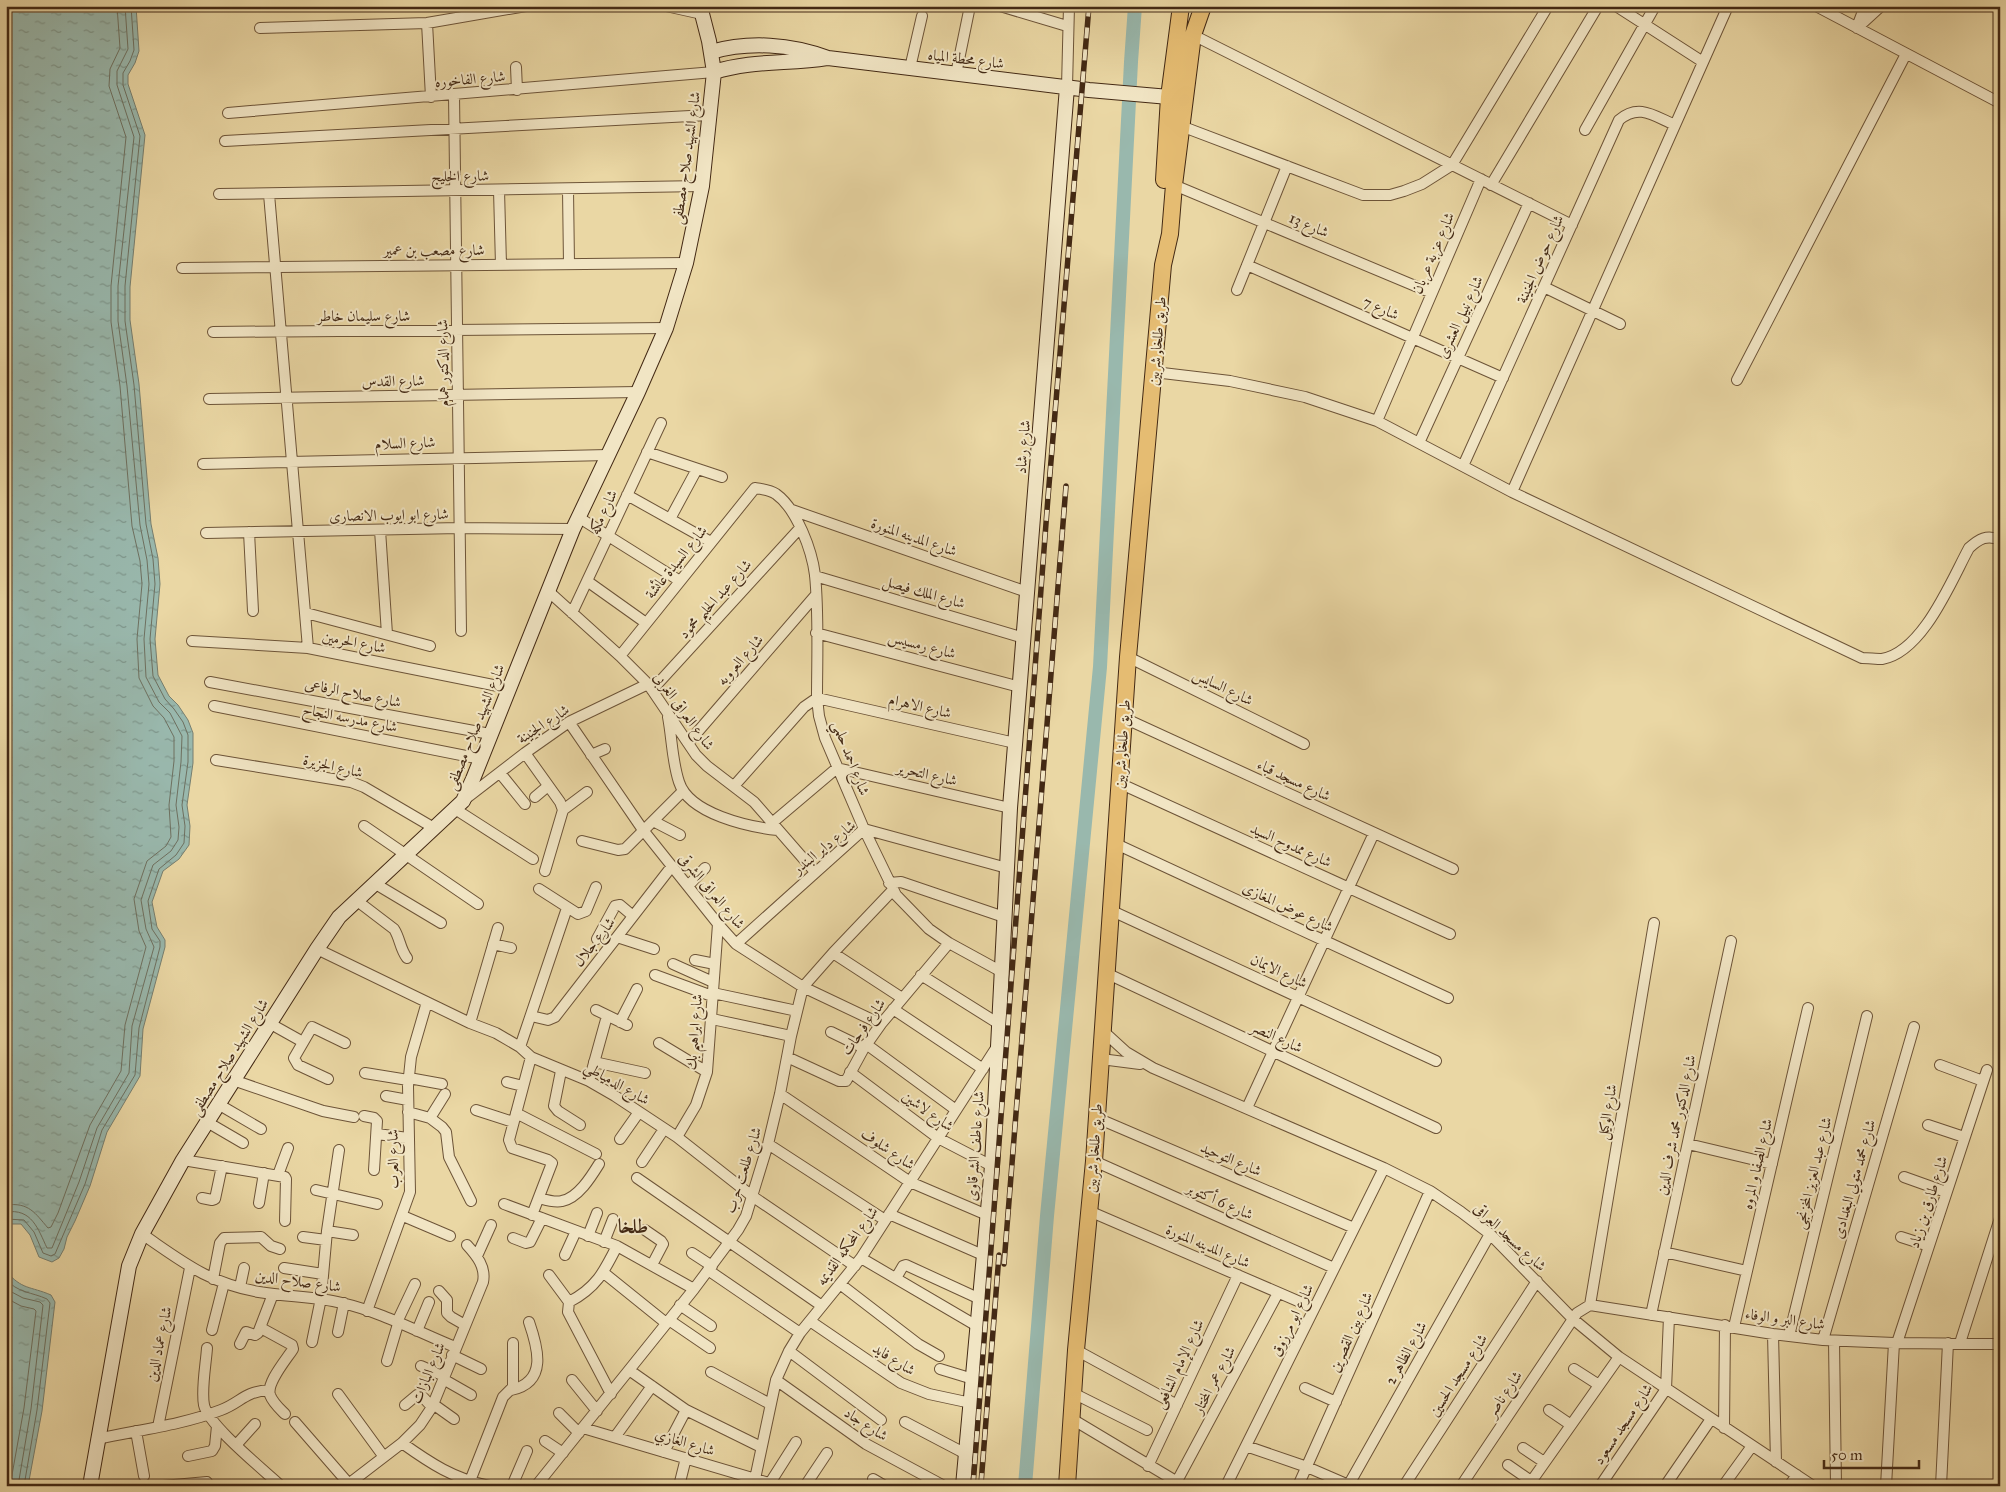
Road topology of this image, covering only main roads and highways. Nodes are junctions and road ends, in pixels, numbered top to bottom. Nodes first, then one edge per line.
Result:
1 (1181, 6) edge
2 (1203, 6) edge
3 (701, 10) edge
4 (711, 52) junction
5 (828, 58) junction
6 (714, 72) junction
7 (1067, 87) junction
8 (1169, 97) junction
9 (1163, 265) junction
10 (1010, 808) joint
11 (90, 1486) edge
12 (963, 1486) edge
13 (1068, 1486) edge

1 - 8 main road
2 - 9 main road, طريق طلخا, شربين
3 - 4 main road, شارع الشهيد صلاح مصطفى
4 - 5 main road
4 - 6 main road, شارع الشهيد صلاح مصطفى
5 - 6 main road
5 - 7 main road, شارع محطة المياه
6 - 11 main road, شارع الشهيد صلاح مصطفى
7 - 8 main road, شارع محطة المياه
7 - 10 main road, شارع رشاد
8 - 9 main road
9 - 13 main road, طريق طلخا, شربين
10 - 12 main road, شارع عاطف الشرقاوى

